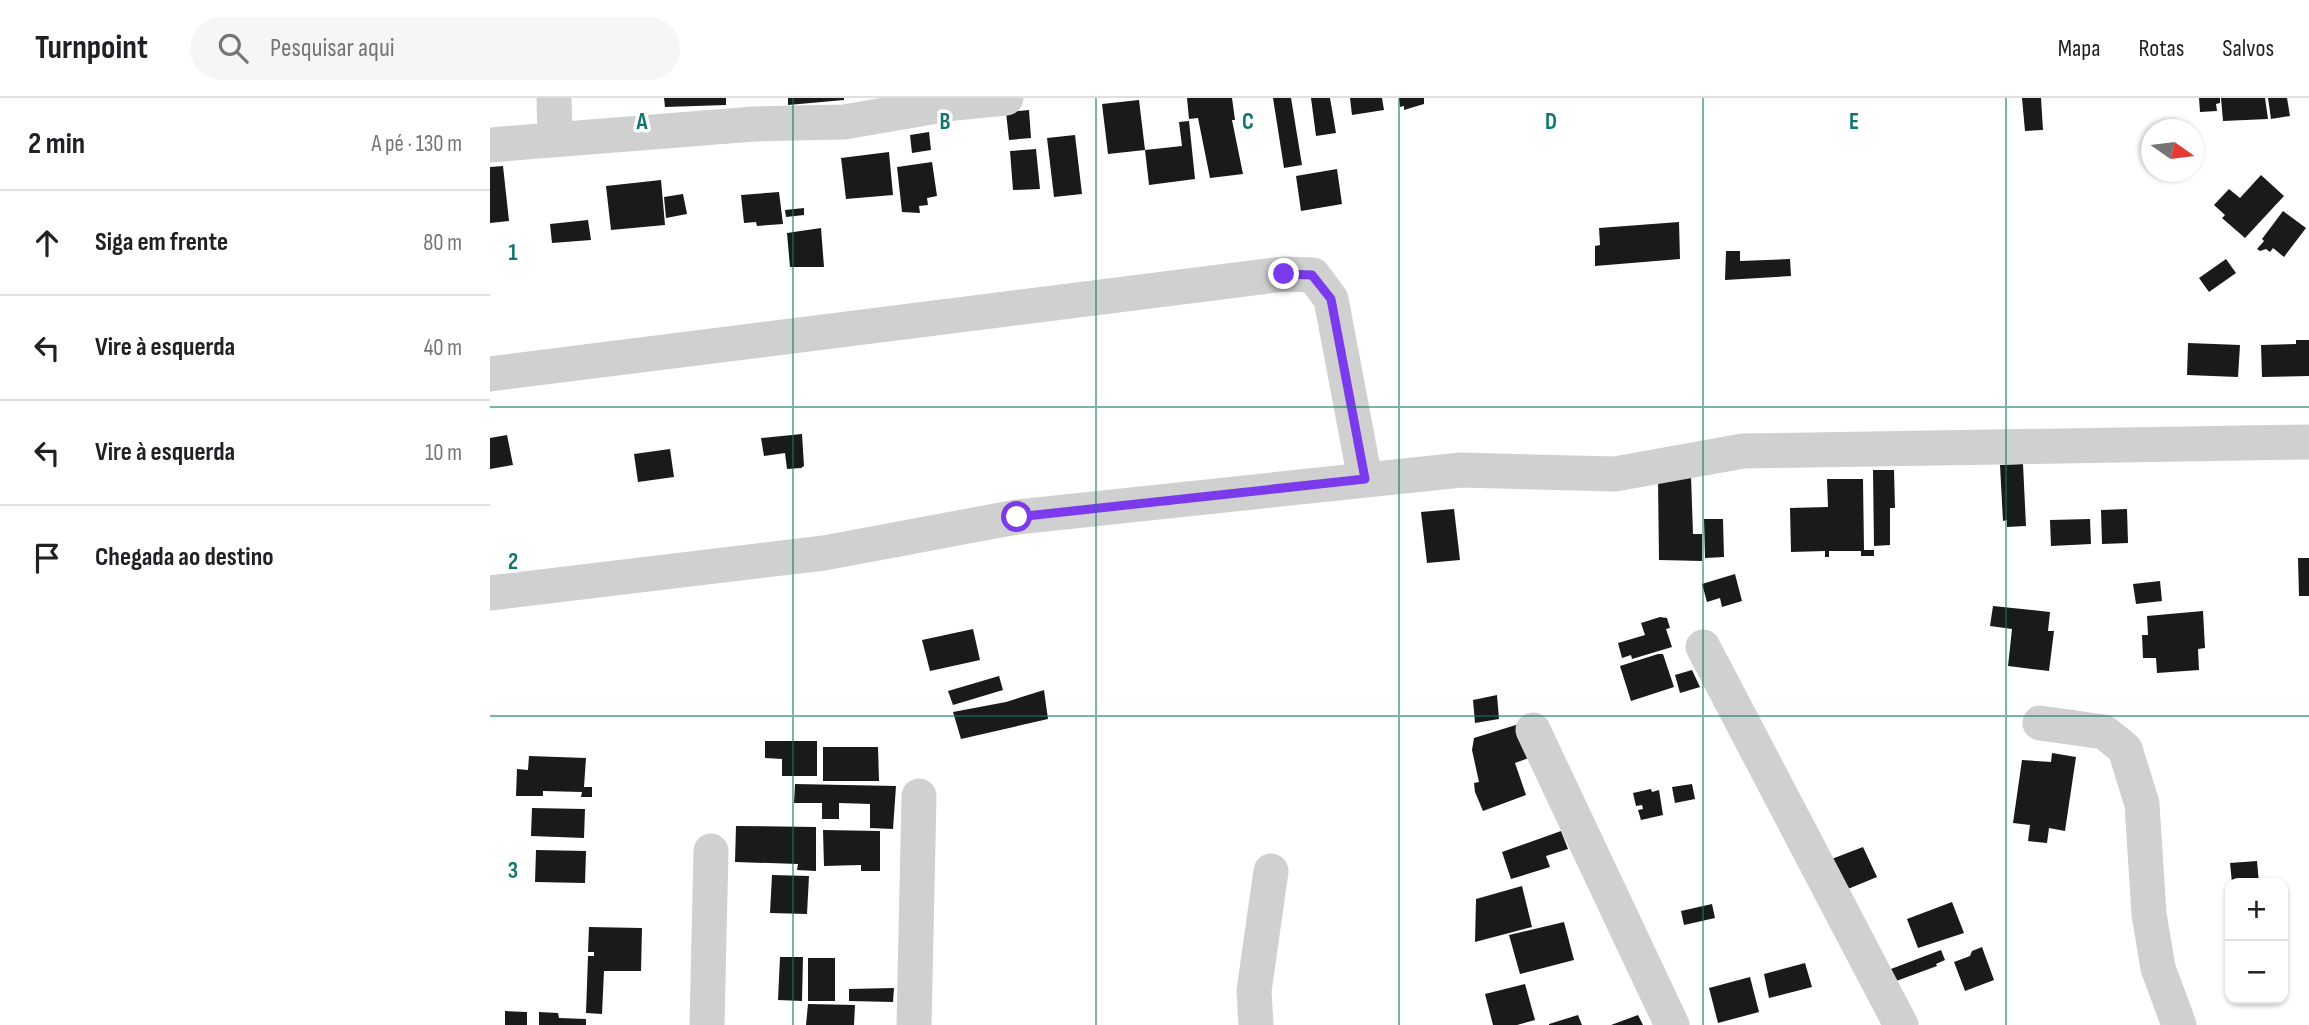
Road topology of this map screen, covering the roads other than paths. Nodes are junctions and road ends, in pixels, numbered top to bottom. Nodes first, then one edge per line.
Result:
1 (554, 98) edge
2 (1006, 98) edge
3 (955, 100) edge
4 (753, 111) edge
5 (555, 138) junction
6 (490, 145) edge
7 (490, 374) edge
8 (2309, 442) edge
9 (1365, 479) junction
10 (490, 593) edge
11 (1703, 647) dead end
12 (2040, 723) dead end
13 (1533, 730) dead end
14 (919, 796) dead end
15 (711, 851) dead end
16 (1271, 871) dead end
17 (707, 1025) edge
18 (914, 1025) edge
19 (1256, 1025) edge
20 (1672, 1025) edge
21 (1900, 1025) edge
22 (2179, 1025) edge

1 - 5 street
2 - 3 street
3 - 4 street
4 - 5 street
5 - 6 street
7 - 9 street
8 - 9 street
9 - 10 street
11 - 21 street
12 - 22 street
13 - 20 street
14 - 18 street
15 - 17 street
16 - 19 street

